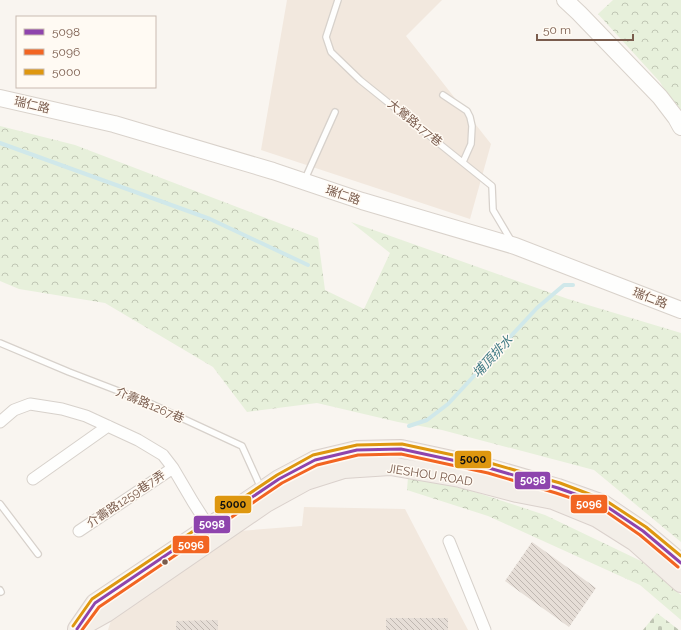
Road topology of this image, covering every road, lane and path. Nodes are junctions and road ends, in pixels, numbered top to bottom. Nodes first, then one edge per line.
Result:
1 (338, 0) edge
2 (565, 0) edge
3 (443, 95) dead end
4 (0, 98) edge
5 (335, 112) dead end
6 (681, 127) edge
7 (463, 162) junction
8 (304, 182) junction
9 (515, 246) junction
10 (681, 310) edge
11 (0, 343) edge
12 (0, 422) edge
13 (108, 426) junction
14 (173, 468) junction
15 (33, 479) dead end
16 (264, 496) junction
17 (1, 508) edge
18 (209, 527) junction
19 (79, 530) dead end
20 (449, 541) dead end
21 (38, 554) dead end
22 (681, 563) edge
23 (681, 583) edge
24 (77, 630) edge
25 (485, 630) edge

1 - 7 lane, 大鶯路177巷
2 - 6 street
3 - 7 lane
4 - 8 street, 瑞仁路
5 - 8 lane
7 - 9 lane, 大鶯路177巷
8 - 9 street, 瑞仁路
9 - 10 street, 瑞仁路
11 - 16 lane, 介壽路1267巷
12 - 13 street
13 - 14 street
13 - 15 street
14 - 18 street
14 - 19 street, 介壽路1259巷7弄
16 - 18 main road, JIESHOU ROAD
16 - 22 main road, JIESHOU ROAD
16 - 23 main road, JIESHOU ROAD
16 - 24 main road, JIESHOU ROAD
17 - 21 lane
18 - 24 main road, JIESHOU ROAD
20 - 25 street

